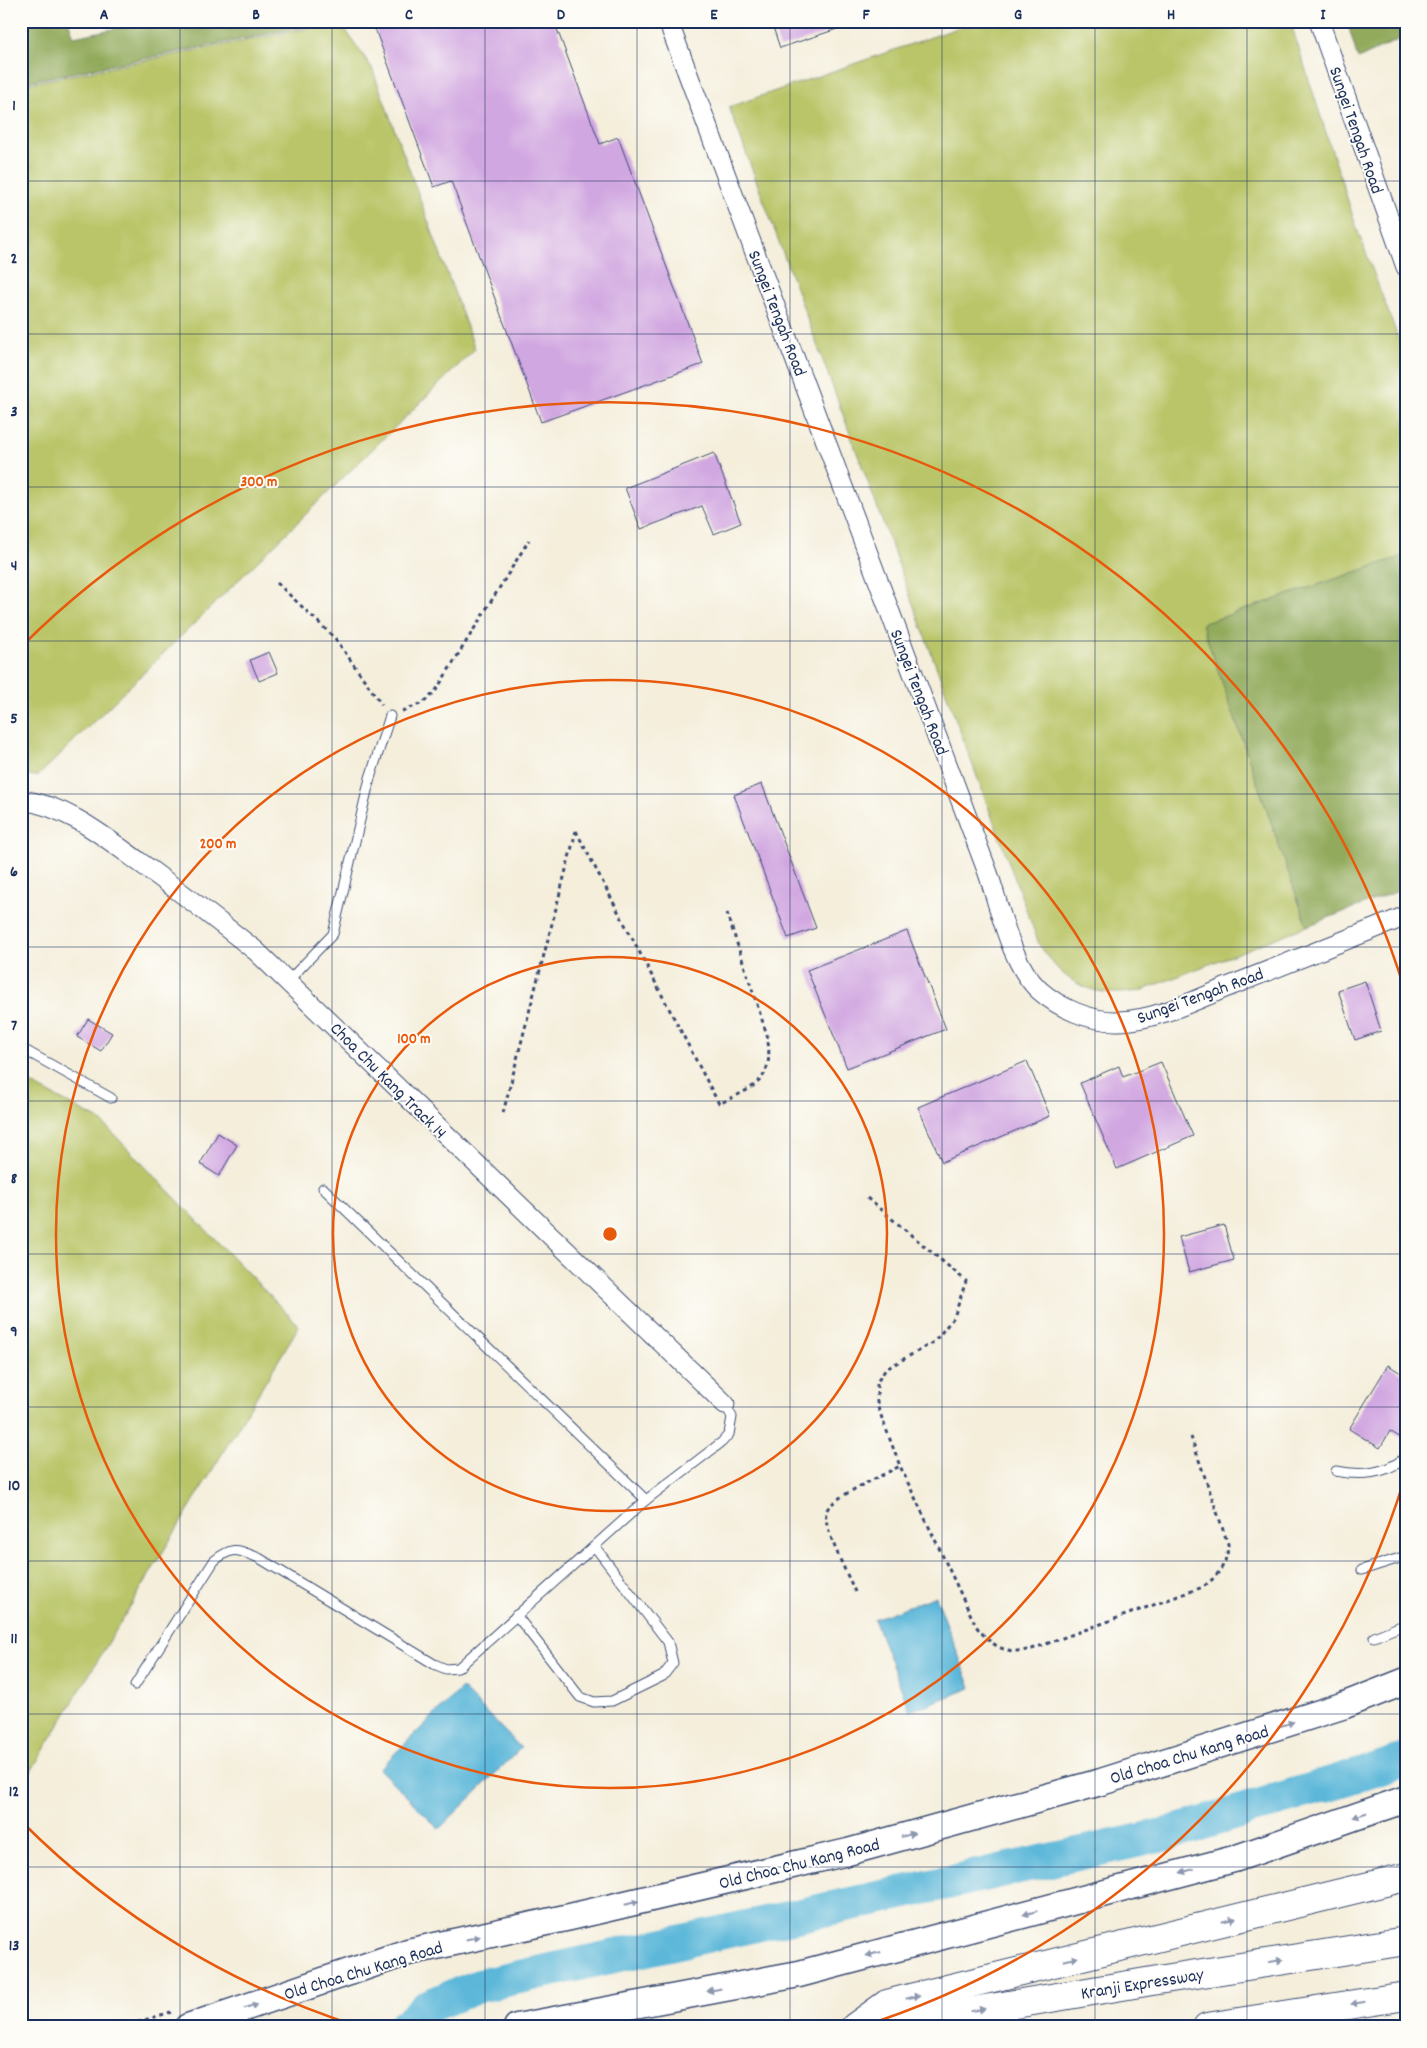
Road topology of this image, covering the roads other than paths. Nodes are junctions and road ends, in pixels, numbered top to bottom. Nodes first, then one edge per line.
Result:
1 (668, 21) edge
2 (1319, 21) edge
3 (1406, 267) edge
4 (390, 716) road end
5 (21, 800) edge
6 (1406, 916) edge
7 (289, 980) junction
8 (21, 1048) edge
9 (111, 1098) dead end
10 (323, 1188) dead end
11 (725, 1404) joint
12 (1406, 1457) edge
13 (1336, 1471) dead end
14 (646, 1500) junction
15 (595, 1546) junction
16 (1406, 1556) edge
17 (1362, 1570) dead end
18 (516, 1615) junction
19 (1406, 1624) edge
20 (1374, 1637) dead end
21 (1406, 1682) edge
22 (135, 1685) dead end
23 (1406, 1799) edge
24 (1406, 1877) edge
25 (1406, 1941) edge
26 (1406, 1996) edge
27 (188, 2027) edge
28 (518, 2027) edge
29 (855, 2027) edge
30 (878, 2027) edge
31 (1207, 2027) edge

1 - 6 street, Sungei Tengah Road
2 - 3 street, Sungei Tengah Road
4 - 7 lane
5 - 7 street, Choa Chu Kang Track 14
7 - 11 street, Choa Chu Kang Track 14
8 - 9 lane
10 - 14 lane
11 - 14 lane
12 - 13 lane
14 - 15 lane
15 - 18 lane
15 - 18 lane
16 - 17 lane
18 - 22 lane
19 - 20 lane
27 -> 21 main road, Old Choa Chu Kang Road
23 -> 28 main road
29 -> 24 highway
30 -> 25 highway, Kranji Expressway
26 -> 31 highway

